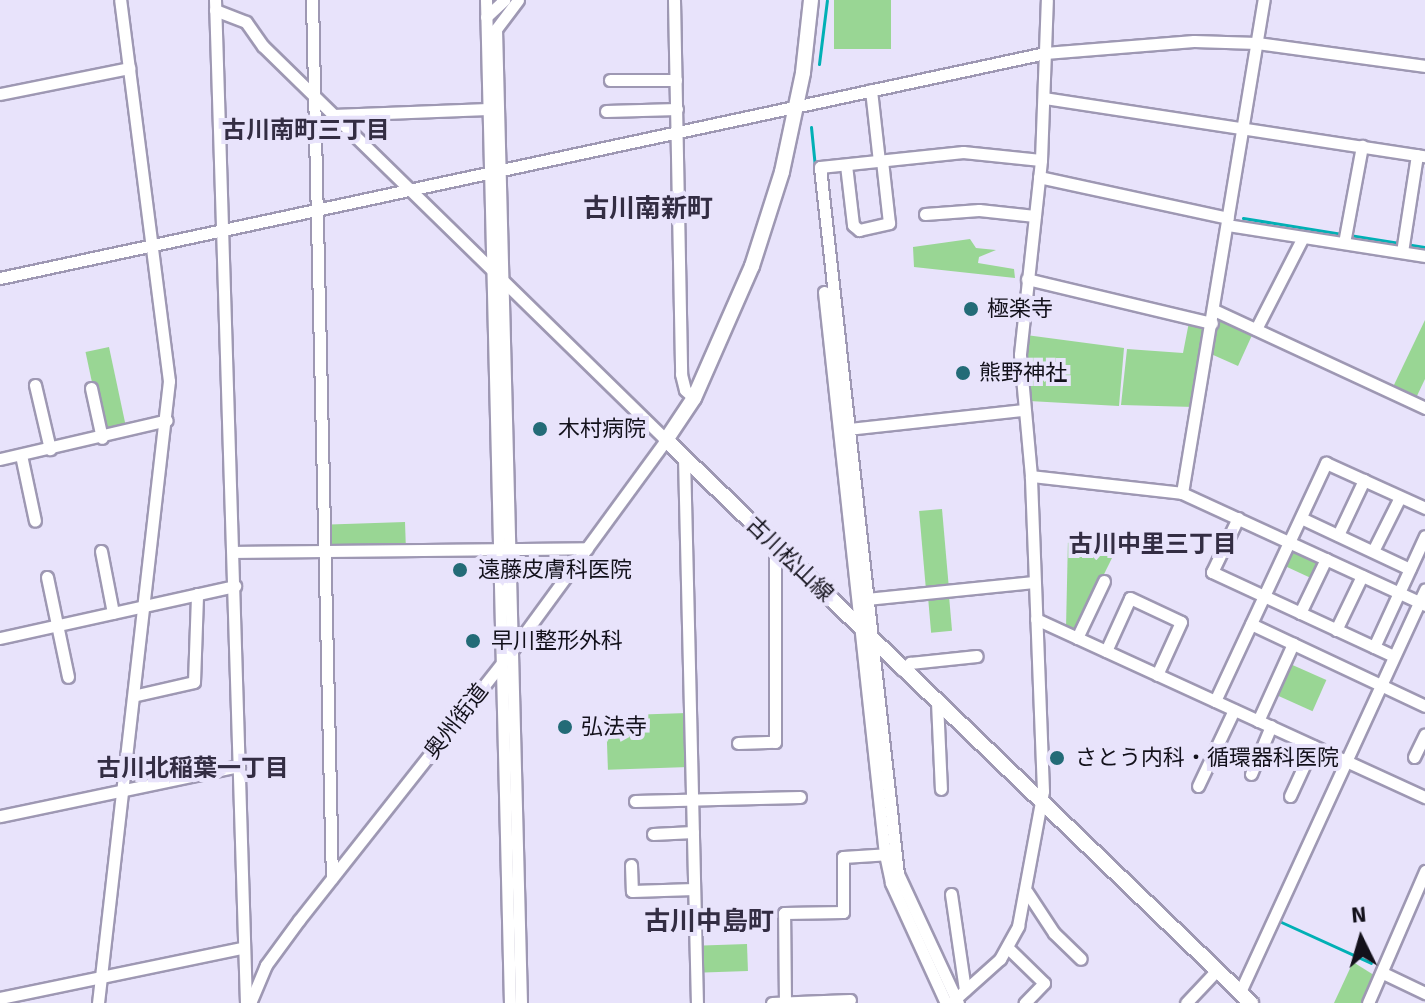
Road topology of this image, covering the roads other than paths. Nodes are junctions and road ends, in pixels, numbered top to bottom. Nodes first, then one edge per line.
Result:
1 (120, 0) edge
2 (312, 0) edge
3 (486, 0) edge
4 (504, 0) edge
5 (518, 0) edge
6 (674, 0) edge
7 (811, 0) edge
8 (1047, 0) edge
9 (1264, 0) edge
10 (215, 5) edge
11 (486, 17) junction
12 (1257, 43) junction
13 (1045, 53) junction
14 (492, 60) junction
15 (1425, 66) edge
16 (129, 68) junction
17 (610, 80) dead end
18 (676, 80) junction
19 (871, 90) junction
20 (0, 91) edge
21 (314, 96) junction
22 (1044, 98) junction
23 (795, 108) junction
24 (488, 109) junction
25 (677, 109) junction
26 (606, 111) dead end
27 (333, 115) junction
28 (1243, 127) junction
29 (679, 132) junction
30 (1362, 146) junction
31 (1421, 156) edge
32 (1041, 160) junction
33 (880, 161) junction
34 (846, 165) junction
35 (495, 171) junction
36 (1039, 177) junction
37 (409, 190) junction
38 (318, 208) junction
39 (925, 214) dead end
40 (1035, 216) junction
41 (1227, 221) junction
42 (223, 228) junction
43 (1303, 237) junction
44 (1345, 237) junction
45 (154, 243) junction
46 (1403, 245) junction
47 (1425, 256) edge
48 (492, 271) junction
49 (0, 278) edge
50 (1027, 279) junction
51 (503, 281) junction
52 (824, 292) dead end
53 (1214, 310) junction
54 (1212, 323) junction
55 (1256, 329) junction
56 (35, 385) dead end
57 (91, 388) dead end
58 (694, 398) junction
59 (841, 408) junction
60 (1425, 408) edge
61 (1023, 410) junction
62 (167, 420) junction
63 (848, 429) junction
64 (102, 438) junction
65 (666, 440) junction
66 (50, 449) junction
67 (21, 455) junction
68 (684, 457) junction
69 (0, 459) edge
70 (848, 468) junction
71 (1031, 476) junction
72 (1364, 480) junction
73 (1182, 493) junction
74 (1400, 497) junction
75 (1425, 508) edge
76 (1238, 518) junction
77 (1301, 518) junction
78 (35, 521) dead end
79 (1338, 535) junction
80 (1425, 536) edge
81 (1289, 542) junction
82 (775, 545) junction
83 (587, 548) junction
84 (504, 549) junction
85 (101, 551) dead end
86 (325, 551) junction
87 (1373, 551) junction
88 (234, 552) junction
89 (1326, 559) junction
90 (1410, 569) junction
91 (1362, 576) junction
92 (47, 577) dead end
93 (860, 577) junction
94 (1104, 581) dead end
95 (1033, 582) junction
96 (235, 586) junction
97 (1425, 590) edge
98 (1399, 593) junction
99 (197, 594) junction
100 (1264, 596) junction
101 (867, 599) junction
102 (1422, 604) edge
103 (147, 605) junction
104 (113, 613) junction
105 (1300, 613) junction
106 (1036, 619) junction
107 (1251, 624) junction
108 (57, 625) junction
109 (861, 629) junction
110 (1336, 630) junction
111 (0, 638) edge
112 (1077, 638) junction
113 (872, 641) junction
114 (1293, 644) junction
115 (1374, 647) junction
116 (513, 649) junction
117 (1106, 651) junction
118 (977, 656) dead end
119 (1394, 656) junction
120 (501, 664) junction
121 (902, 670) junction
122 (1157, 675) junction
123 (68, 677) dead end
124 (1381, 685) junction
125 (137, 695) junction
126 (1215, 701) junction
127 (937, 702) junction
128 (1425, 706) edge
129 (1234, 710) junction
130 (1258, 721) junction
131 (1271, 726) junction
132 (1425, 734) edge
133 (738, 743) dead end
134 (1313, 746) junction
135 (1414, 757) dead end
136 (1347, 761) junction
137 (239, 766) junction
138 (1251, 774) dead end
139 (1198, 786) dead end
140 (510, 787) junction
141 (941, 789) dead end
142 (123, 790) junction
143 (1290, 796) dead end
144 (800, 797) dead end
145 (1425, 797) edge
146 (1040, 798) junction
147 (692, 800) junction
148 (635, 801) dead end
149 (0, 816) edge
150 (693, 832) junction
151 (653, 834) dead end
152 (890, 854) junction
153 (631, 865) dead end
154 (1425, 871) edge
155 (332, 878) junction
156 (694, 889) junction
157 (1027, 892) junction
158 (951, 894) dead end
159 (514, 916) junction
160 (242, 948) junction
161 (1008, 948) junction
162 (1081, 959) dead end
163 (243, 963) junction
164 (266, 965) junction
165 (1217, 970) junction
166 (1383, 973) junction
167 (102, 976) junction
168 (1425, 993) edge
169 (0, 998) edge
170 (1245, 998) edge
171 (850, 1000) dead end
172 (955, 1000) edge
173 (785, 1002) edge
174 (98, 1003) edge
175 (248, 1003) edge
176 (510, 1003) edge
177 (521, 1003) edge
178 (697, 1003) edge
179 (772, 1003) edge
180 (1025, 1003) edge
181 (1186, 1003) edge
182 (1368, 1003) edge

1 - 16 street
2 - 21 street
3 - 11 street
4 - 11 street
5 - 14 street
6 - 18 street
7 - 23 main road
8 - 13 street
9 - 12 street
10 - 21 street
10 - 42 street
11 - 14 street
12 - 13 street
12 - 15 street
12 - 28 street
13 - 19 street
13 - 22 street
14 - 24 street
14 - 35 street
16 - 20 street
16 - 45 street
17 - 18 street
18 - 25 street
19 - 23 street
19 - 33 street
21 - 27 street
21 - 38 street
22 - 28 street
22 - 32 street
23 - 29 street
23 - 58 main road
24 - 27 street
24 - 35 street
25 - 26 street
25 - 29 street
27 - 37 street
28 - 30 street
28 - 41 street
29 - 35 street
29 - 58 street
30 - 31 street
30 - 44 street
31 - 46 street
32 - 33 street
32 - 36 street
33 - 34 street
33 - 34 street
34 - 59 street
35 - 37 street
35 - 48 street
35 - 51 street
36 - 40 street
36 - 41 street
37 - 38 street
37 - 48 street
38 - 42 street
38 - 86 street
39 - 40 street
40 - 50 street
41 - 43 street
41 - 53 street
42 - 45 street
42 - 88 street
43 - 44 street
43 - 55 street
44 - 46 street
45 - 49 street
45 - 62 street
46 - 47 street
48 - 51 street
48 - 84 street
50 - 54 street
50 - 61 street
51 - 65 street
51 - 84 street
52 - 59 street
53 - 54 street
53 - 55 street
54 - 73 street
55 - 60 street
56 - 66 street
57 - 64 street
58 - 65 main road
59 - 63 street
59 - 70 street
61 - 63 street
61 - 71 street
62 - 64 street
62 - 103 street
63 - 70 street
64 - 66 street
65 - 68 main road, 古川松山線
65 - 83 street, 奥州街道
66 - 67 street
67 - 69 street
67 - 78 street
68 - 82 main road, 古川松山線
68 - 147 street
70 - 93 street
71 - 73 street
71 - 95 street
72 - 74 street
72 - 77 street
72 - 79 street
73 - 76 street
74 - 75 street
74 - 87 street
76 - 81 street
76 - 100 street
77 - 79 street
77 - 81 street
79 - 87 street
80 - 90 street
81 - 89 street
81 - 100 street
82 - 109 main road, 古川松山線
82 - 133 street
83 - 84 street
83 - 116 street, 奥州街道
84 - 86 street
84 - 116 street
84 - 120 street
85 - 104 street
86 - 88 street
86 - 155 street
87 - 90 street
88 - 96 street
89 - 91 street
89 - 105 street
90 - 98 street
91 - 98 street
91 - 110 street
92 - 108 street
93 - 101 street
93 - 109 street
94 - 112 street
95 - 101 street
95 - 106 street
96 - 99 street
96 - 137 street
97 - 102 street
98 - 102 street
98 - 115 street
99 - 103 street
99 - 125 street
100 - 105 street
100 - 107 street
101 - 113 street
102 - 119 street
103 - 104 street
103 - 125 street
104 - 108 street
105 - 110 street
106 - 112 street
106 - 146 street
107 - 114 street
107 - 126 street
108 - 111 street
108 - 123 street
109 - 113 main road, 古川松山線
109 - 152 street
110 - 115 street
112 - 117 street
113 - 121 main road, 古川松山線
113 - 152 street
114 - 124 street
114 - 130 street
115 - 119 street
116 - 120 street, 奥州街道
116 - 140 street
117 - 122 street
117 - 122 street
118 - 121 street
119 - 124 street
120 - 140 street
120 - 155 street, 奥州街道
121 - 127 main road, 古川松山線
122 - 126 street
124 - 128 street
124 - 136 street
125 - 142 street
126 - 129 street
127 - 141 street
127 - 146 main road, 古川松山線
129 - 130 street
129 - 139 street
130 - 131 street
131 - 134 street
131 - 138 street
132 - 135 street
134 - 136 street
134 - 143 street
136 - 145 street
136 - 170 street
137 - 142 street
137 - 160 street
140 - 159 street
142 - 149 street
142 - 167 street
144 - 147 street
146 - 157 street
146 - 165 main road, 古川松山線
147 - 148 street
147 - 150 street
150 - 151 street
150 - 156 street
152 - 172 street
152 - 173 street
153 - 156 street
154 - 166 street
155 - 164 street, 奥州街道
156 - 178 street
157 - 161 street
157 - 162 street
158 - 172 street
159 - 176 street
159 - 177 street
160 - 163 street
160 - 167 street
161 - 172 street
161 - 180 street
163 - 164 street
163 - 175 street
164 - 175 street, 奥州街道
165 - 170 main road, 古川松山線
165 - 181 street
166 - 168 street
166 - 182 street
167 - 169 street
167 - 174 street
171 - 173 street
173 - 179 street

